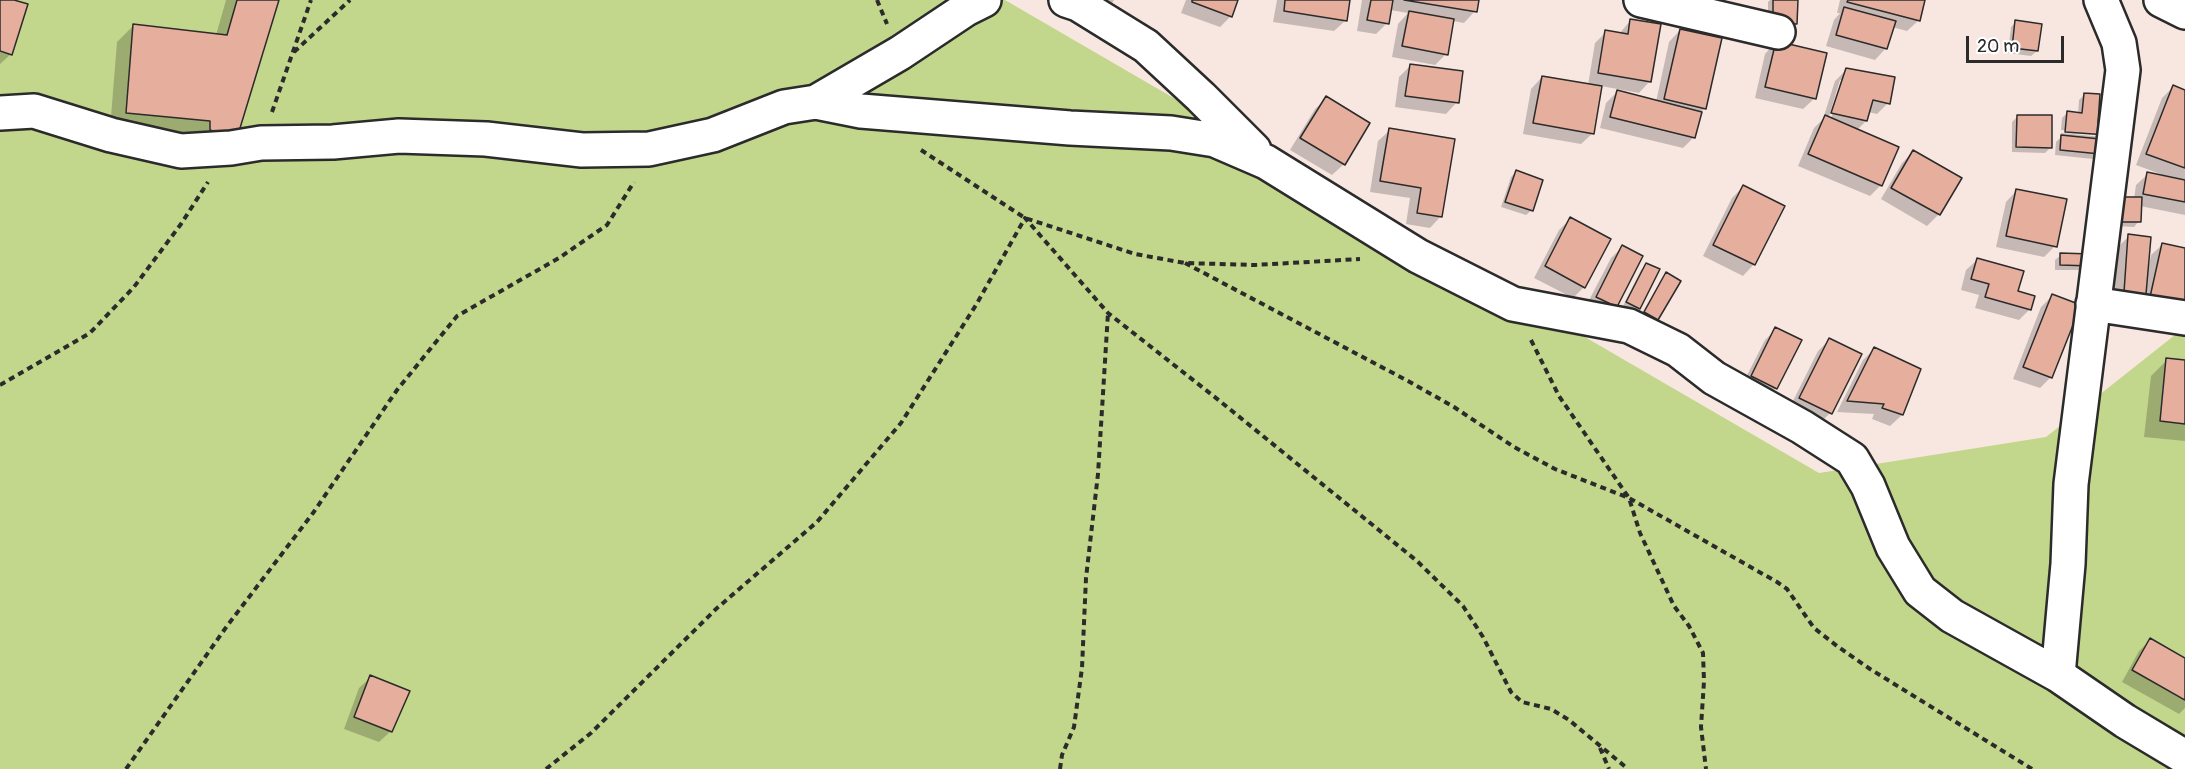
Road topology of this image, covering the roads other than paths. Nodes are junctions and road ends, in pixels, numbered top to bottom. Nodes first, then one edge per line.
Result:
1 (984, 0) edge
2 (1066, 0) edge
3 (1641, 0) edge
4 (2101, 0) edge
5 (2161, 0) edge
6 (2185, 12) edge
7 (1778, 32) dead end
8 (816, 102) junction
9 (0, 113) edge
10 (1266, 162) junction
11 (2093, 304) junction
12 (2185, 318) edge
13 (2058, 675) junction
14 (2185, 757) edge

1 - 8 street
2 - 10 street
3 - 7 street
4 - 11 street
5 - 6 street
8 - 9 street
8 - 10 street
10 - 13 street
11 - 12 street
11 - 13 street
13 - 14 street

